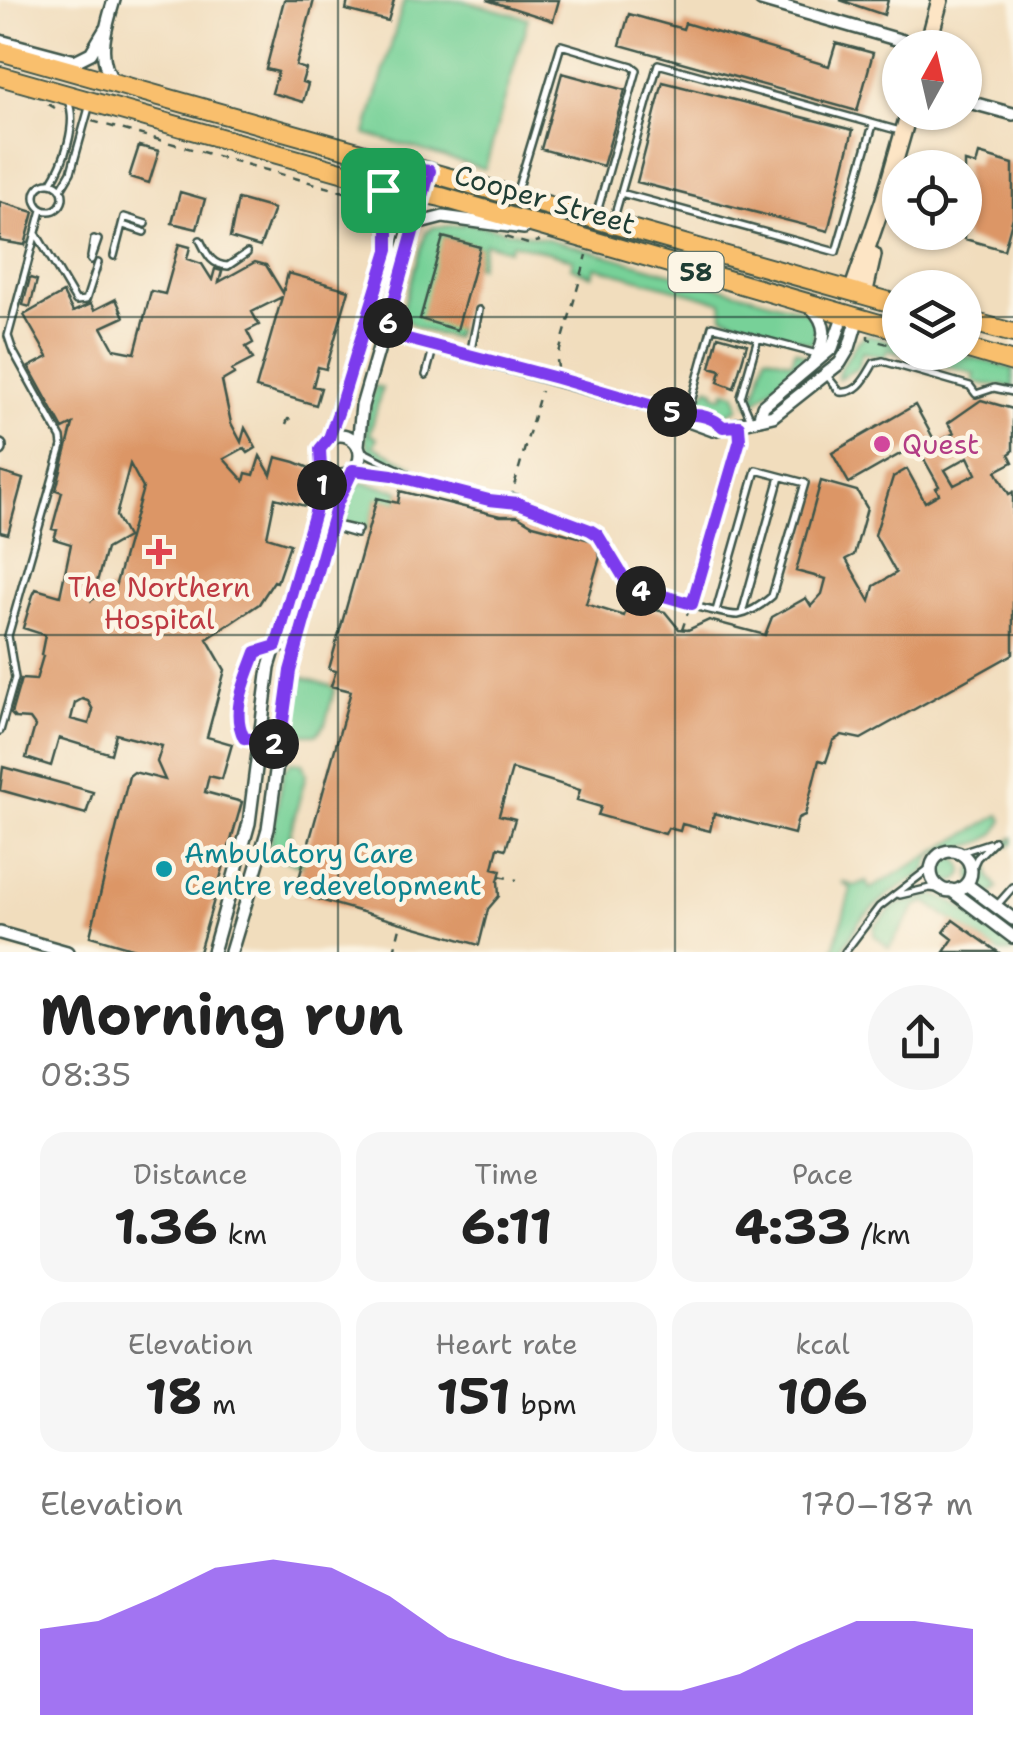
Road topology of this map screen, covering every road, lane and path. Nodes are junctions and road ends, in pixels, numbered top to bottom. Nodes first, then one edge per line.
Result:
1 (114, 0) edge
2 (761, 0) edge
3 (940, 0) edge
4 (106, 28) junction
5 (932, 30) edge
6 (882, 35) edge
7 (0, 41) edge
8 (0, 51) edge
9 (72, 72) junction
10 (0, 76) edge
11 (115, 84) junction
12 (64, 94) junction
13 (982, 106) edge
14 (88, 110) junction
15 (1013, 114) edge
16 (874, 125) junction
17 (903, 132) joint
18 (422, 170) junction
19 (372, 180) junction
20 (51, 183) junction
21 (61, 189) junction
22 (416, 192) junction
23 (621, 193) junction
24 (516, 196) junction
25 (388, 202) junction
26 (42, 210) junction
27 (604, 221) junction
28 (416, 224) junction
29 (122, 225) junction
30 (36, 233) junction
31 (503, 237) dead end
32 (557, 239) junction
33 (200, 240) dead end
34 (388, 250) junction
35 (247, 253) dead end
36 (588, 254) dead end
37 (114, 256) dead end
38 (98, 263) dead end
39 (858, 294) junction
40 (882, 300) edge
41 (807, 303) junction
42 (482, 312) dead end
43 (852, 321) junction
44 (982, 325) edge
45 (363, 327) junction
46 (882, 327) edge
47 (385, 333) junction
48 (1013, 333) edge
49 (758, 338) junction
50 (882, 343) edge
51 (433, 346) junction
52 (982, 353) edge
53 (470, 354) junction
54 (819, 357) junction
55 (1013, 362) edge
56 (558, 372) dead end
57 (826, 374) junction
58 (426, 375) dead end
59 (541, 390) dead end
60 (1013, 392) edge
61 (687, 416) junction
62 (292, 420) dead end
63 (750, 422) junction
64 (286, 424) dead end
65 (329, 438) junction
66 (359, 448) junction
67 (322, 464) junction
68 (352, 472) junction
69 (780, 476) junction
70 (422, 482) junction
71 (518, 503) junction
72 (311, 520) junction
73 (330, 526) junction
74 (357, 532) dead end
75 (692, 604) junction
76 (716, 611) junction
77 (742, 614) junction
78 (682, 630) dead end
79 (276, 646) junction
80 (296, 651) junction
81 (0, 731) edge
82 (260, 742) junction
83 (280, 744) junction
84 (240, 852) junction
85 (958, 853) junction
86 (260, 858) junction
87 (931, 868) junction
88 (499, 876) dead end
89 (968, 879) junction
90 (517, 880) dead end
91 (1013, 888) edge
92 (948, 890) junction
93 (892, 898) junction
94 (996, 906) junction
95 (1013, 919) edge
96 (401, 922) dead end
97 (0, 933) edge
98 (1013, 937) edge
99 (67, 952) edge
100 (213, 952) edge
101 (231, 952) edge
102 (394, 952) edge
103 (845, 952) edge

1 - 4 street
2 - 6 street
3 - 5 street
4 - 7 street
4 - 11 street
8 - 9 main road, Cooper Street / 58
9 - 11 main road, Cooper Street / 58
9 - 14 main road
10 - 12 main road, Cooper Street / 58
11 - 18 main road, Cooper Street / 58
12 - 14 main road, Cooper Street / 58
12 - 20 lane
13 - 15 street
14 - 19 main road, Cooper Street / 58
14 - 21 lane
14 - 25 path
16 - 17 lane
16 - 23 lane
16 - 23 lane
17 - 39 street
18 - 22 main road
18 - 24 main road, Cooper Street / 58
19 - 22 main road, Cooper Street / 58
19 - 25 street
20 - 21 lane
20 - 26 lane
21 - 26 lane
22 - 28 street
22 - 32 main road, Cooper Street / 58
22 - 34 street
23 - 27 lane
24 - 27 main road, Cooper Street / 58
24 - 27 lane
25 - 34 street
26 - 30 lane
27 - 39 main road, Cooper Street / 58
28 - 32 street
28 - 47 street
29 - 29 lane
29 - 37 lane
30 - 38 lane
30 - 81 lane
31 - 32 path
32 - 41 main road, Cooper Street / 58
33 - 35 lane
34 - 45 street
36 - 56 path
39 - 40 main road, Cooper Street / 58
39 - 43 main road
41 - 43 main road, Cooper Street / 58
41 - 54 street
42 - 53 lane
43 - 46 main road, Cooper Street / 58
43 - 50 path
43 - 54 street
43 - 57 street
44 - 48 main road
45 - 47 street
45 - 65 street
47 - 51 street
47 - 66 street
49 - 54 lane
49 - 61 lane
49 - 63 lane
51 - 53 street
51 - 58 lane
52 - 55 main road
53 - 61 street
54 - 63 street
57 - 60 lane
57 - 63 street
59 - 71 path
61 - 63 street
62 - 64 path
63 - 75 lane
65 - 66 street
65 - 67 street
66 - 68 street
66 - 70 lane
67 - 68 street
67 - 72 street
68 - 70 lane
68 - 73 street
69 - 76 lane
69 - 77 lane
69 - 77 lane
70 - 71 lane
71 - 75 lane
72 - 73 lane
72 - 79 street
73 - 74 lane
73 - 80 street
75 - 76 lane
75 - 78 path
76 - 77 lane
79 - 80 lane
79 - 82 street
79 - 82 lane
80 - 83 street
82 - 83 lane
82 - 84 street
83 - 86 street
84 - 86 lane
84 - 100 street
85 - 87 street
85 - 89 street
85 - 89 lane
86 - 101 street
87 - 92 street
87 - 93 lane
88 - 90 path
89 - 92 street
89 - 94 street
91 - 94 lane
92 - 93 lane
92 - 98 street
93 - 103 lane
94 - 95 street
96 - 102 path
97 - 99 street

